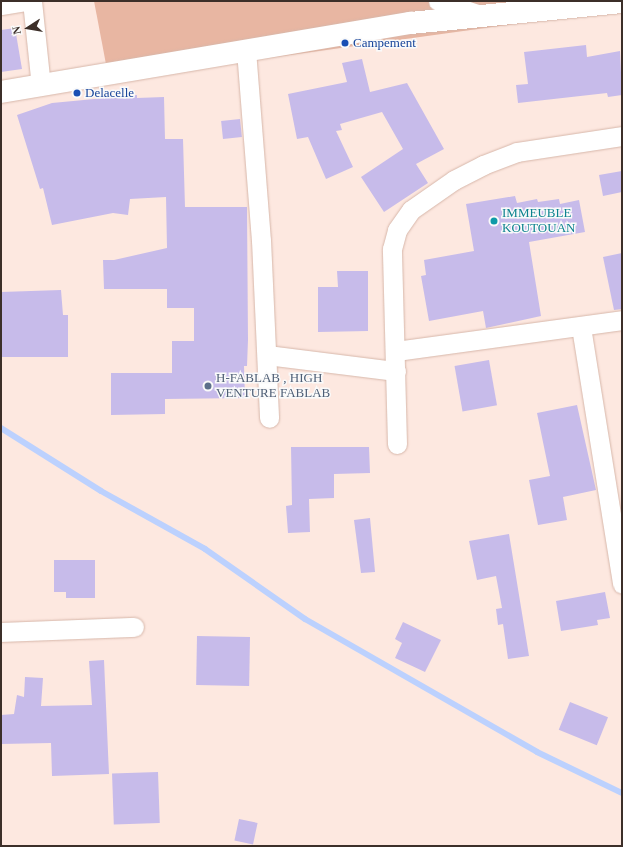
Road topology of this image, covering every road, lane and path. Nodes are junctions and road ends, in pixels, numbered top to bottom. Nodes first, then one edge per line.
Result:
1 (27, 1) edge
2 (32, 1) edge
3 (438, 1) edge
4 (622, 2) edge
5 (1, 5) edge
6 (480, 15) junction
7 (246, 50) junction
8 (41, 86) junction
9 (1, 92) edge
10 (622, 136) edge
11 (622, 320) edge
12 (581, 327) junction
13 (396, 351) junction
14 (267, 355) junction
15 (396, 371) junction
16 (270, 418) dead end
17 (398, 444) dead end
18 (622, 584) edge
19 (134, 627) dead end
20 (1, 632) edge

1 - 5 street
2 - 8 street
3 - 6 street
4 - 6 street
6 - 7 street
7 - 8 street
7 - 14 street
8 - 9 street
10 - 13 street
11 - 12 street
12 - 13 street
12 - 18 street
13 - 15 street
14 - 15 street
14 - 16 street
15 - 17 street
19 - 20 street

